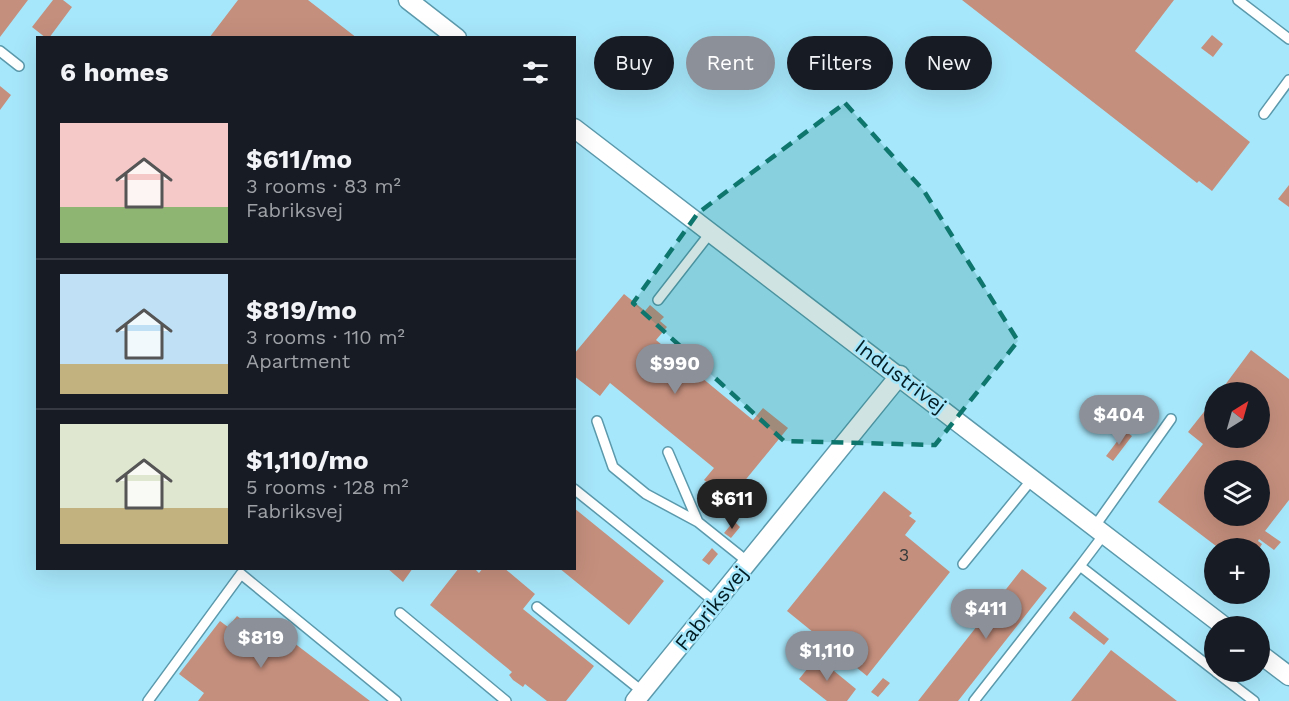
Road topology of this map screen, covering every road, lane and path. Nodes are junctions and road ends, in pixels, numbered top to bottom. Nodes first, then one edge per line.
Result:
1 (408, 0) edge
2 (1238, 0) edge
3 (454, 36) edge
4 (1289, 39) edge
5 (0, 51) edge
6 (19, 66) dead end
7 (1289, 80) edge
8 (1264, 114) dead end
9 (576, 130) edge
10 (711, 232) junction
11 (658, 300) dead end
12 (900, 375) junction
13 (1171, 419) dead end
14 (597, 420) dead end
15 (668, 452) dead end
16 (1033, 478) junction
17 (576, 491) edge
18 (698, 522) junction
19 (1100, 530) junction
20 (748, 562) junction
21 (963, 564) dead end
22 (1080, 566) junction
23 (715, 602) junction
24 (537, 607) dead end
25 (400, 613) dead end
26 (1211, 616) edge
27 (1270, 662) edge
28 (1204, 663) edge
29 (1289, 676) edge
30 (1229, 682) edge
31 (639, 696) edge
32 (148, 701) edge
33 (396, 701) edge
34 (506, 701) edge
35 (974, 701) edge
36 (1254, 701) edge

1 - 3 street
2 - 4 lane
5 - 6 lane
7 - 8 lane
9 - 10 street, Industrivej
10 - 11 lane
10 - 12 street, Industrivej
12 - 16 street, Industrivej
12 - 20 street, Fabriksvej
13 - 19 lane
14 - 18 lane
15 - 18 lane
16 - 19 street, Industrivej
16 - 21 lane
17 - 23 lane
18 - 20 lane
19 - 22 lane
19 - 26 street, Industrivej
20 - 23 street, Fabriksvej
22 - 28 lane
22 - 35 lane
23 - 31 street, Fabriksvej
24 - 31 lane
25 - 34 lane
27 - 29 street
30 - 36 lane
32 - 33 lane

